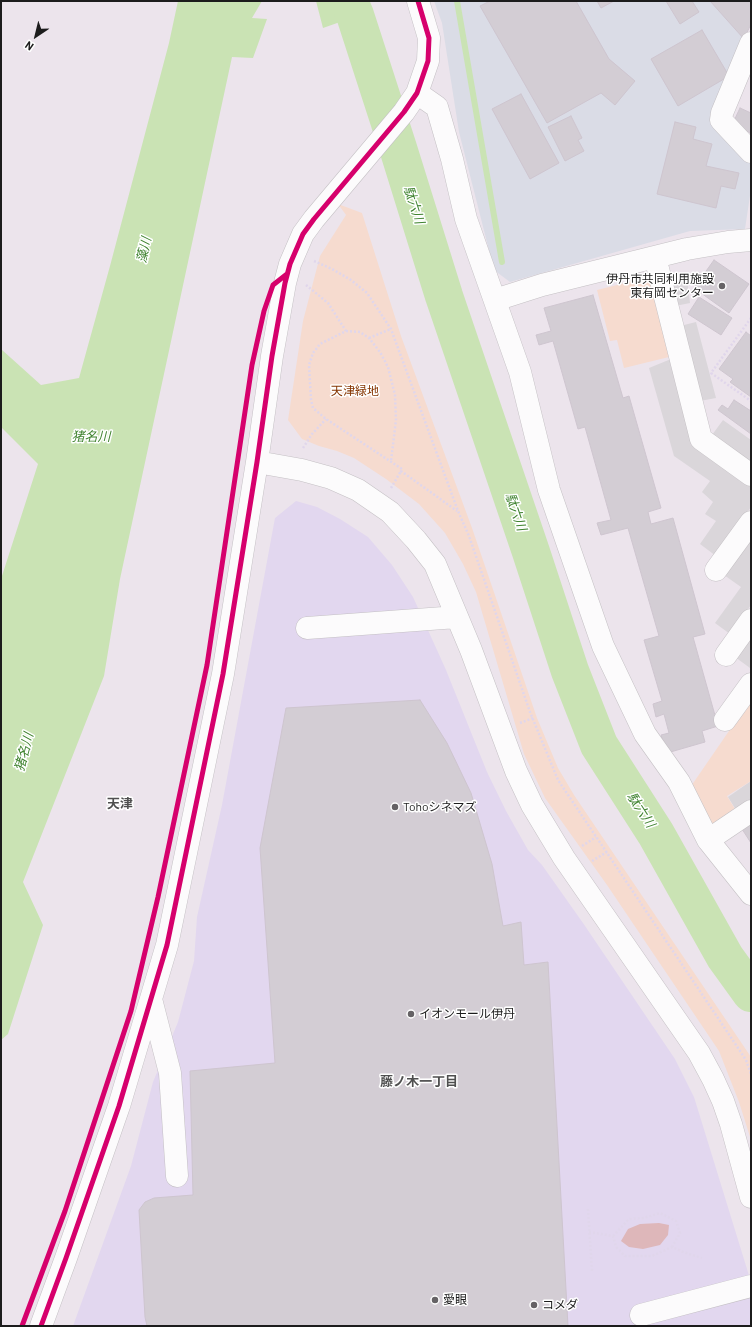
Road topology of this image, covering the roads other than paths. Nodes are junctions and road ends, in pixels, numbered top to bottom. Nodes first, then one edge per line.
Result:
1 (418, 1) edge
2 (751, 43) edge
3 (417, 93) junction
4 (751, 152) edge
5 (751, 240) edge
6 (655, 257) junction
7 (495, 300) junction
8 (257, 462) junction
9 (751, 475) edge
10 (751, 522) edge
11 (716, 570) dead end
12 (457, 618) junction
13 (751, 620) edge
14 (307, 628) dead end
15 (726, 656) dead end
16 (751, 684) edge
17 (725, 720) dead end
18 (751, 811) edge
19 (708, 840) junction
20 (751, 894) edge
21 (151, 998) junction
22 (177, 1176) dead end
23 (751, 1197) edge
24 (751, 1286) edge
25 (641, 1315) dead end
26 (41, 1326) edge

1 - 3 street
2 - 4 street
3 - 7 street
3 - 8 street
5 - 6 street
6 - 7 street
6 - 9 street
7 - 19 street
8 - 12 street
8 - 21 street
10 - 11 street
12 - 14 street
12 - 23 street
13 - 15 street
16 - 17 street
18 - 19 street
19 - 20 street
21 - 22 street
21 - 26 street
24 - 25 street

